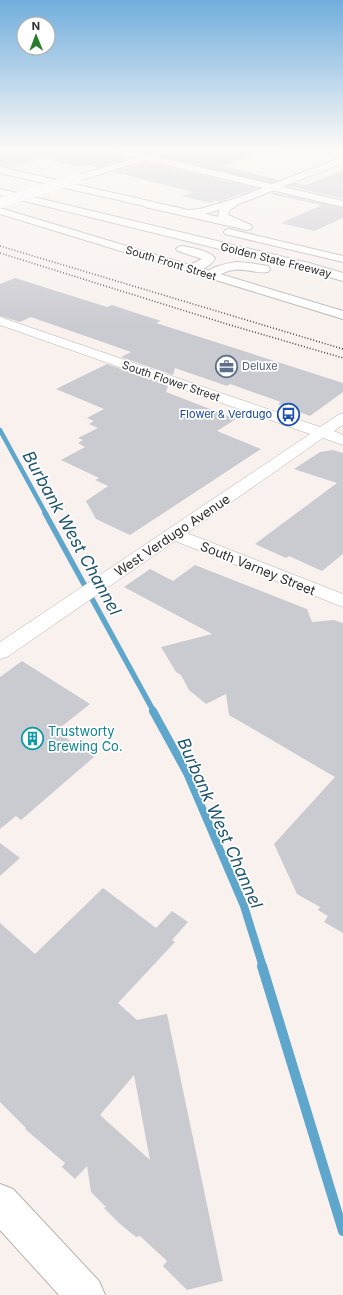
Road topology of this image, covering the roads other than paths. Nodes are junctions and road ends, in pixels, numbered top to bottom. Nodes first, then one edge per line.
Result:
1 (38, 206) edge
2 (62, 206) edge
3 (95, 206) edge
4 (118, 206) edge
5 (156, 206) edge
6 (157, 206) edge
7 (219, 206) edge
8 (228, 206) edge
9 (0, 211) edge
10 (252, 228) junction
11 (123, 233) dead end
12 (170, 246) dead end
13 (343, 251) edge
14 (343, 259) edge
15 (343, 265) edge
16 (305, 266) junction
17 (192, 270) junction
18 (274, 272) dead end
19 (343, 272) edge
20 (210, 275) junction
21 (343, 277) edge
22 (343, 315) edge
23 (0, 321) edge
24 (343, 418) edge
25 (321, 434) junction
26 (343, 440) edge
27 (174, 534) junction
28 (343, 601) edge
29 (0, 652) edge
30 (0, 1202) edge
31 (85, 1295) edge

1 - 11 main road
2 - 16 main road, Golden State Freeway
3 - 15 main road
4 - 14 main road, Golden State Freeway
5 - 10 main road
6 - 7 main road
8 - 10 main road
9 - 17 main road, South Front Street
10 - 13 main road
12 - 17 main road
16 - 19 main road
16 - 21 main road, Golden State Freeway
17 - 20 main road, South Front Street
18 - 20 main road
20 - 22 main road, South Front Street
23 - 25 street, South Flower Street
24 - 25 street, West Verdugo Avenue
25 - 26 street, South Flower Street
25 - 27 street, West Verdugo Avenue
27 - 28 street, South Varney Street
27 - 29 street, West Verdugo Avenue
30 - 31 main road

